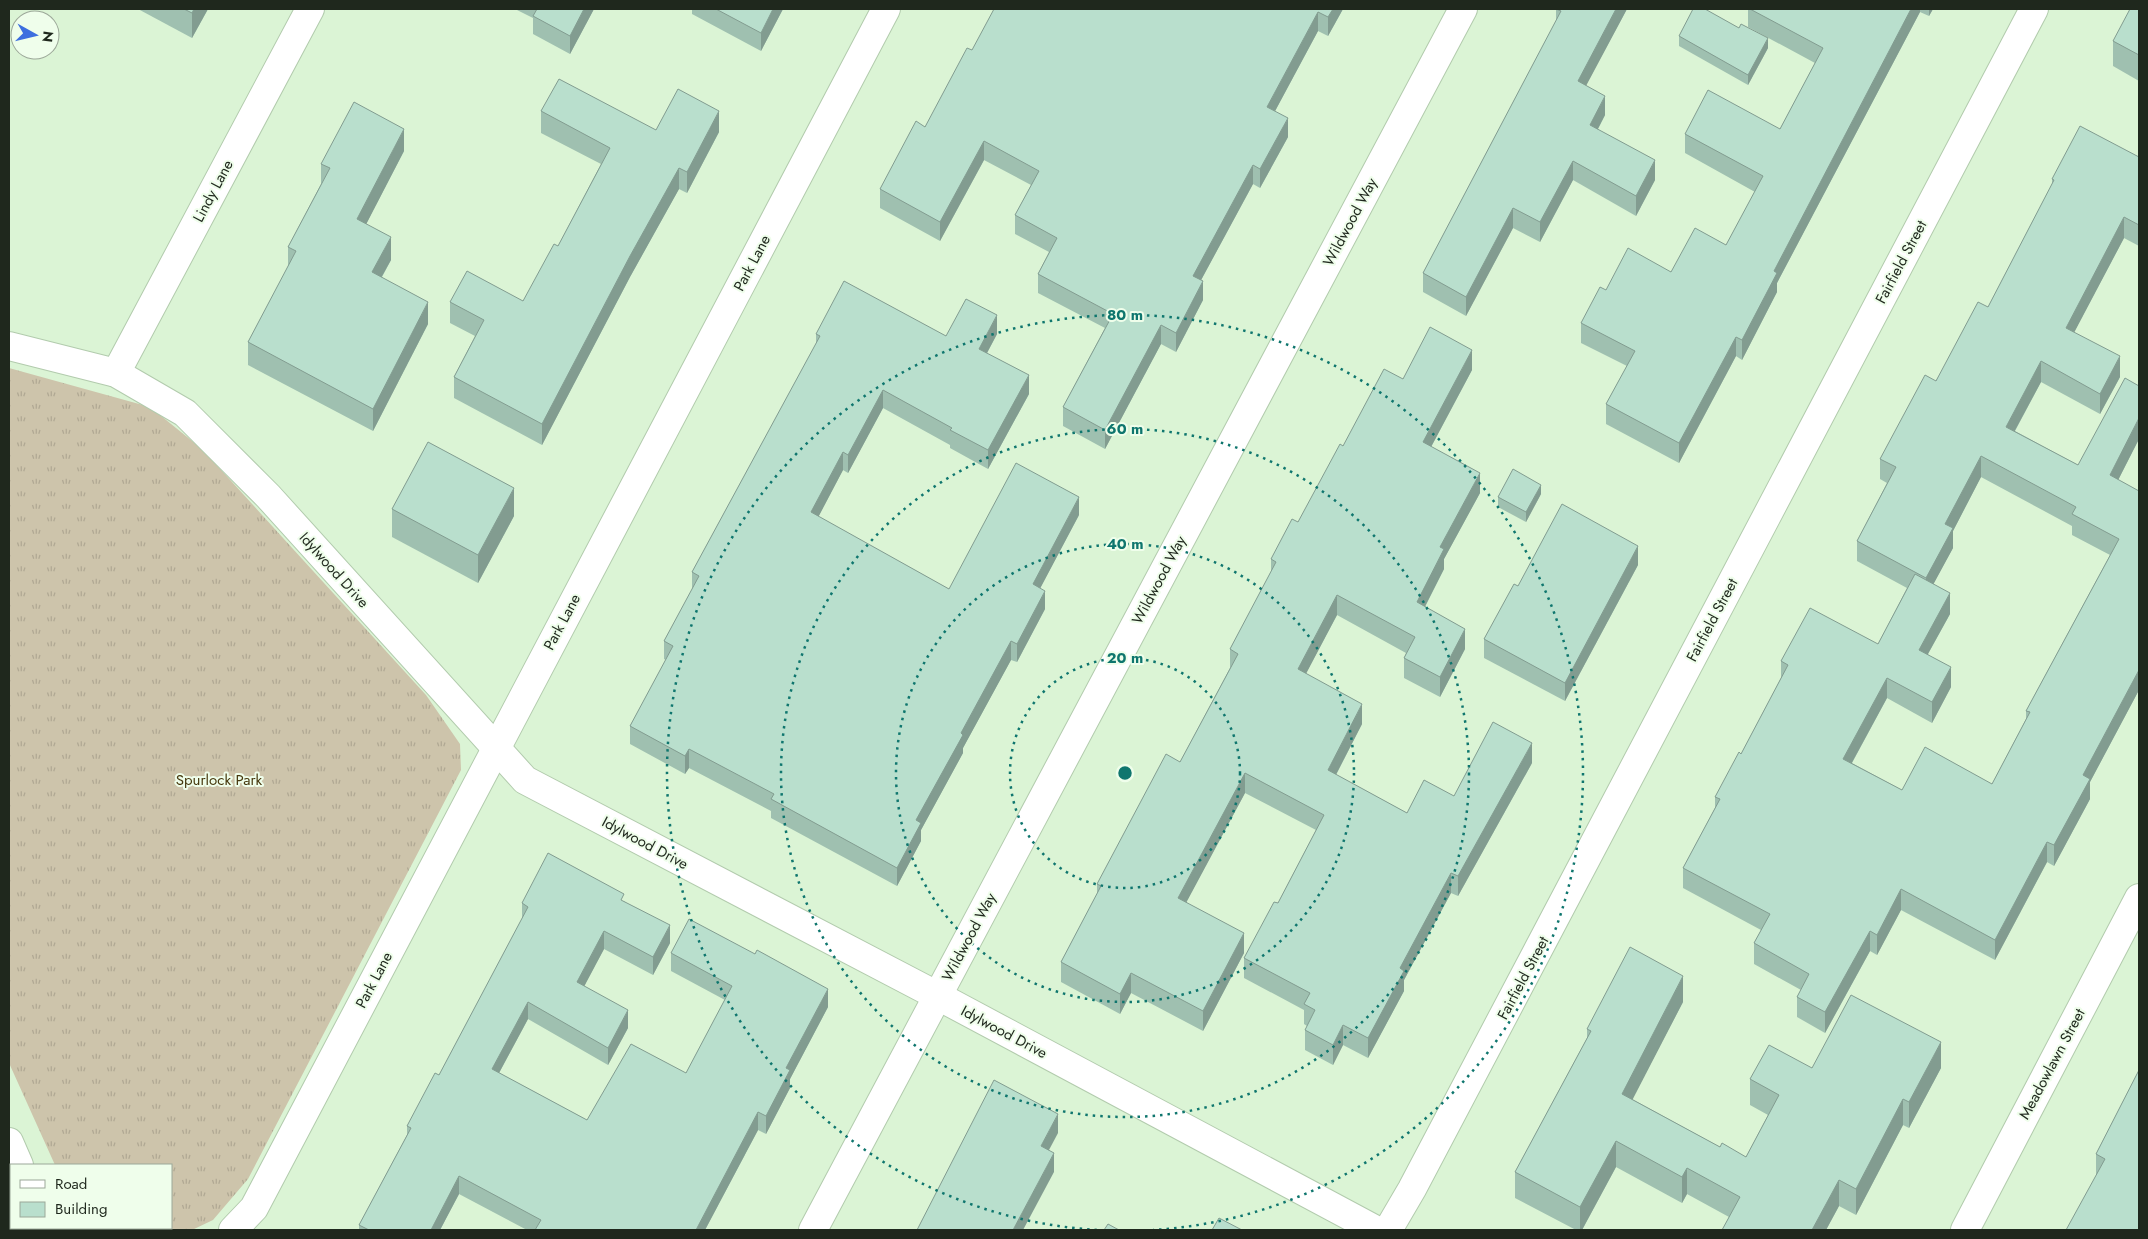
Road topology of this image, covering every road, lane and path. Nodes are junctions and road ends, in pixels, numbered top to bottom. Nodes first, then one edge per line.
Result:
1 (310, 9) edge
2 (886, 9) edge
3 (1463, 9) edge
4 (2034, 9) edge
5 (9, 346) edge
6 (116, 373) junction
7 (495, 749) junction
8 (2139, 898) edge
9 (938, 996) junction
10 (9, 1142) edge
11 (18, 1164) edge
12 (233, 1230) edge
13 (813, 1230) edge
14 (1376, 1230) edge
15 (1388, 1230) edge
16 (1965, 1230) edge

1 - 6 street, Lindy Lane
2 - 7 street, Park Lane
3 - 9 street, Wildwood Way
4 - 15 street, Fairfield Street
5 - 6 street, Idylwood Drive
6 - 7 street, Idylwood Drive
7 - 9 street, Idylwood Drive
7 - 12 street, Park Lane
8 - 16 street, Meadowlawn Street
9 - 13 street, Wildwood Way
9 - 14 street, Idylwood Drive
10 - 11 street

